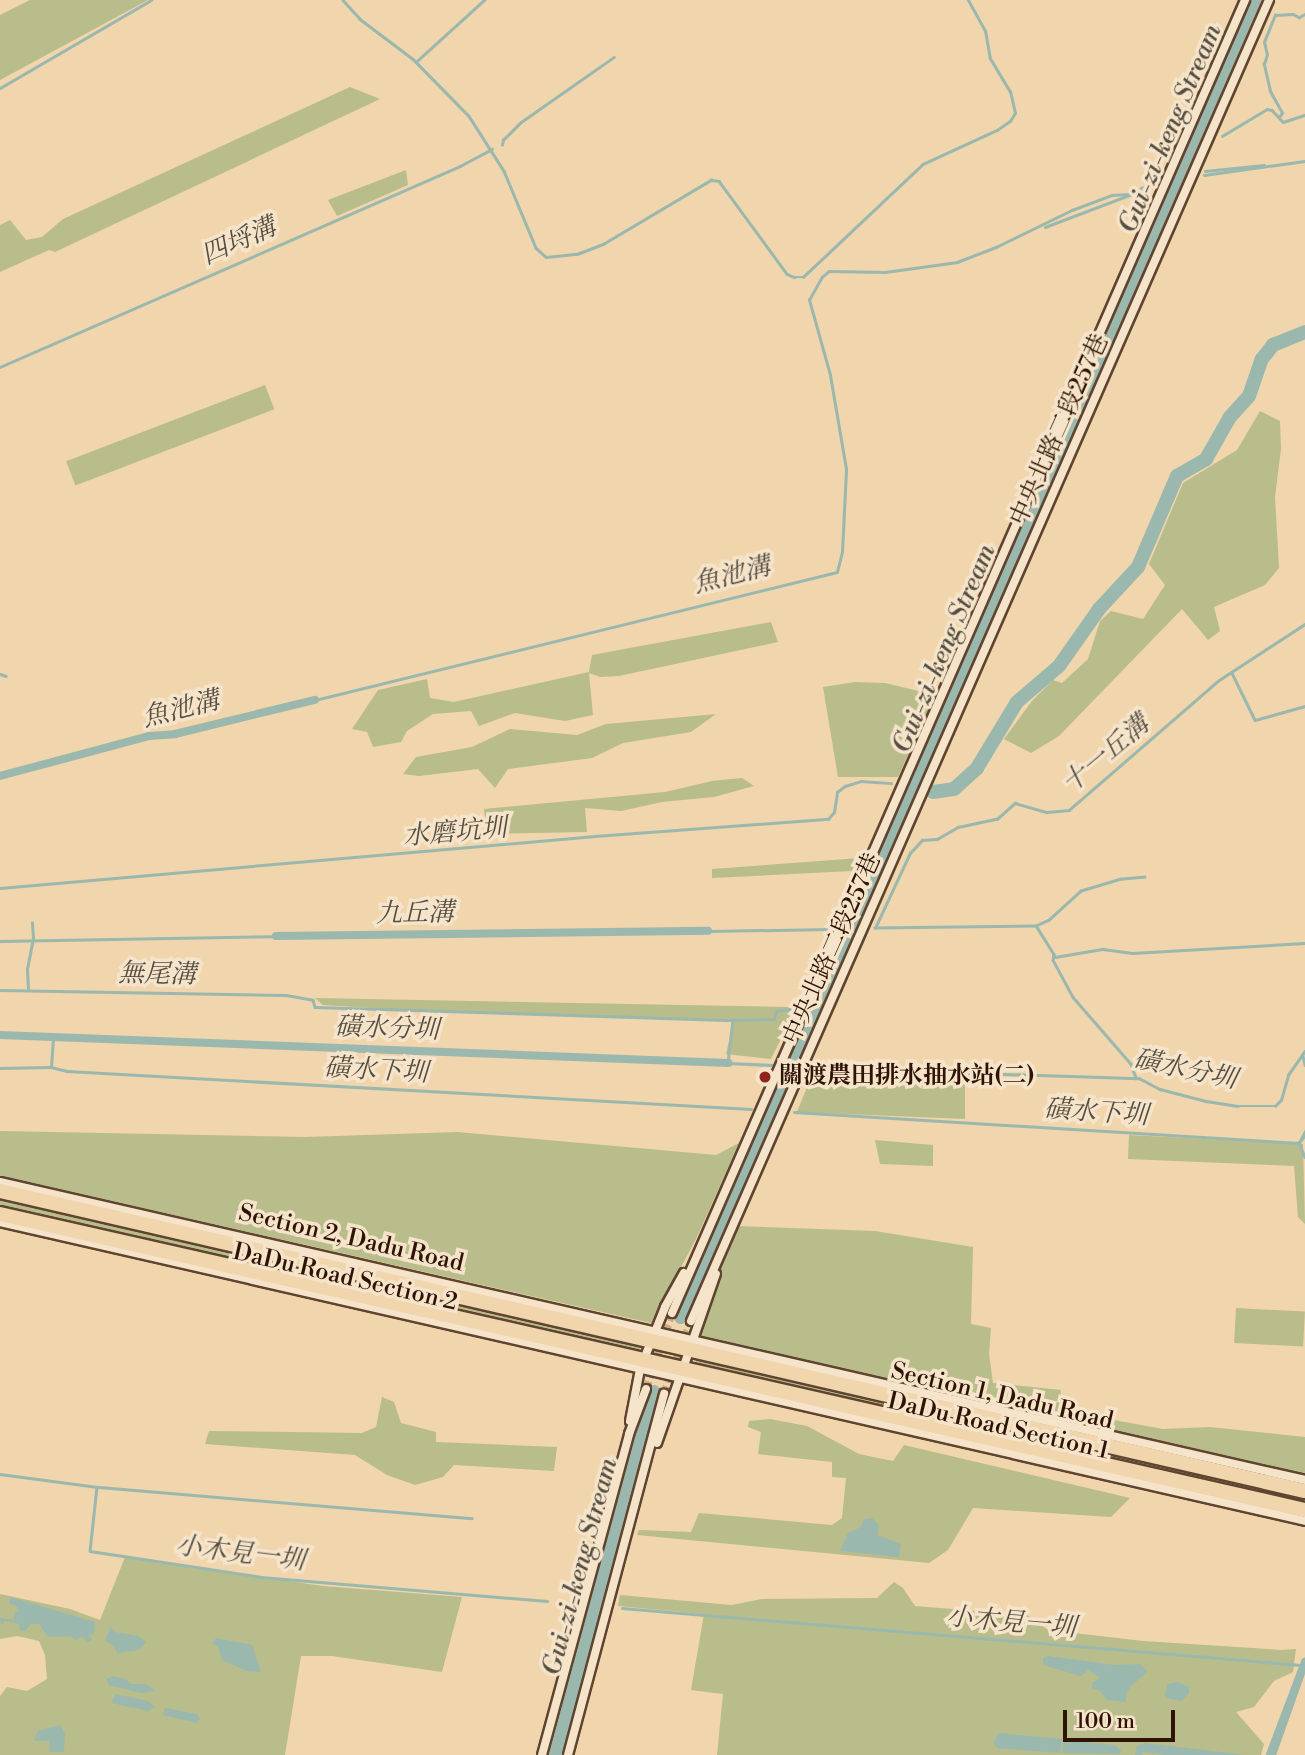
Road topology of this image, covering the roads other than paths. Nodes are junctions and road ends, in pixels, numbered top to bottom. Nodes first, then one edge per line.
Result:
1 (1245, 0) edge
2 (1269, 0) edge
3 (0, 1182) edge
4 (0, 1191) edge
5 (0, 1214) edge
6 (0, 1223) edge
7 (698, 1252) junction
8 (719, 1260) junction
9 (672, 1313) tunnel mouth
10 (691, 1321) tunnel mouth
11 (653, 1336) junction
12 (690, 1345) junction
13 (641, 1368) junction
14 (681, 1377) junction
15 (646, 1389) tunnel mouth
16 (664, 1394) tunnel mouth
17 (629, 1434) junction
18 (649, 1458) junction
19 (1305, 1480) edge
20 (1305, 1491) edge
21 (1305, 1510) edge
22 (1305, 1521) edge
23 (542, 1755) edge
24 (568, 1755) edge

1 - 7 street, 中央北路二段257巷
2 - 8 street, 中央北路二段257巷
3 - 11 street, Section 2, Dadu Road
4 - 11 main road, Section 2, Dadu Road
5 - 13 main road, DaDu Road Section 2
6 - 13 street, DaDu Road Section 2
7 - 9 street, 中央北路二段257巷
7 - 11 street, 中央北路二段257巷
8 - 10 street, 中央北路二段257巷
8 - 12 street, 中央北路二段257巷
11 - 12 main road, Section 2, Dadu Road
11 - 13 street, 中央北路二段257巷
12 - 14 street, 中央北路二段257巷
12 - 19 street, Section 1, Dadu Road
12 - 20 main road, Section 1, Dadu Road
13 - 14 main road
13 - 17 street, 中央北路二段257巷
14 - 18 street, 中央北路二段257巷
14 - 21 main road, DaDu Road Section 1
14 - 22 street, DaDu Road Section 1
15 - 17 street
16 - 18 street
17 - 23 street
18 - 24 street

